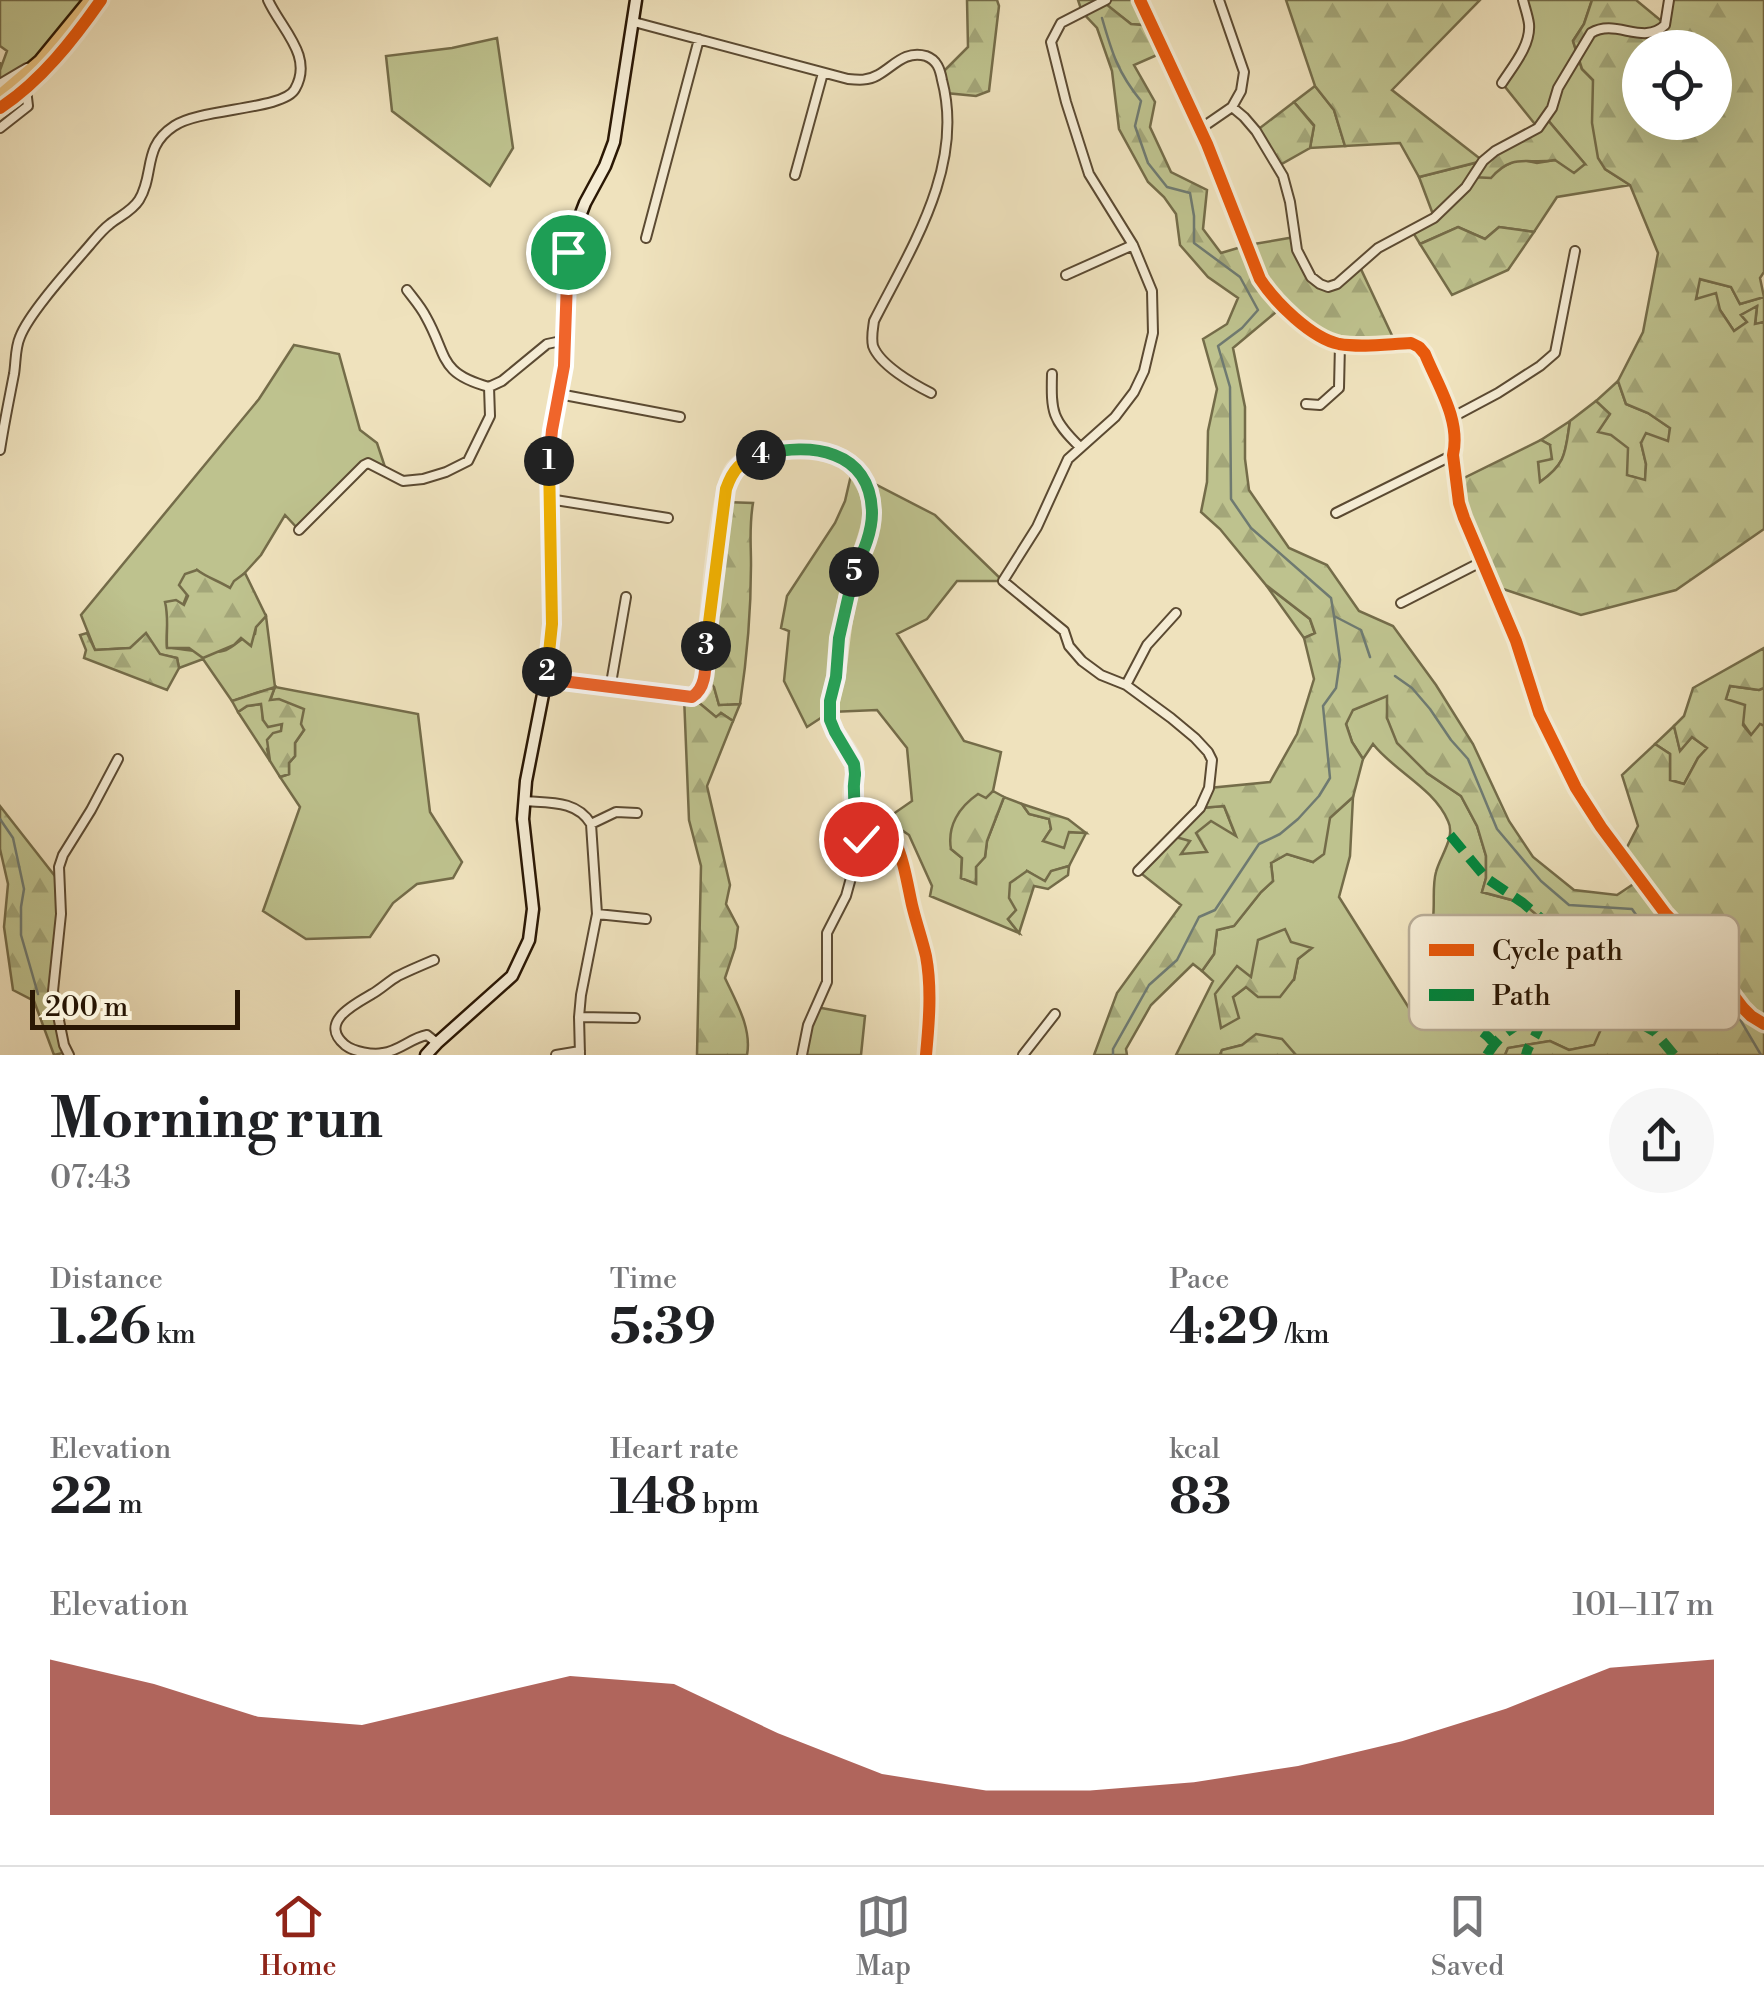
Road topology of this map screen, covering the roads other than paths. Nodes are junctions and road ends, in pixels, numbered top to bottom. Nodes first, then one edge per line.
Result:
1 (90, 0) edge
2 (101, 0) edge
3 (268, 0) edge
4 (636, 0) edge
5 (1106, 0) edge
6 (1140, 0) edge
7 (1219, 0) edge
8 (1523, 0) edge
9 (1669, 0) edge
10 (634, 22) junction
11 (700, 40) junction
12 (40, 61) junction
13 (824, 73) junction
14 (1502, 83) dead end
15 (0, 84) edge
16 (26, 89) junction
17 (0, 95) edge
18 (1232, 107) junction
19 (0, 108) edge
20 (0, 128) edge
21 (1200, 129) junction
22 (795, 175) dead end
23 (646, 238) dead end
24 (1134, 246) junction
25 (1575, 250) dead end
26 (1066, 275) dead end
27 (406, 290) dead end
28 (566, 340) junction
29 (1340, 344) junction
30 (1052, 374) dead end
31 (488, 387) junction
32 (930, 393) dead end
33 (559, 394) junction
34 (1306, 404) dead end
35 (1452, 417) junction
36 (680, 418) dead end
37 (1080, 447) junction
38 (0, 450) edge
39 (1453, 455) junction
40 (549, 499) junction
41 (1336, 513) dead end
42 (668, 518) dead end
43 (299, 530) dead end
44 (1483, 561) junction
45 (626, 596) dead end
46 (1401, 603) dead end
47 (1176, 614) dead end
48 (546, 679) junction
49 (1126, 685) junction
50 (610, 688) junction
51 (118, 758) dead end
52 (524, 802) junction
53 (857, 811) junction
54 (637, 813) dead end
55 (591, 824) junction
56 (1138, 872) dead end
57 (597, 914) junction
58 (1668, 915) edge
59 (646, 918) dead end
60 (434, 960) dead end
61 (1739, 1003) edge
62 (1055, 1014) dead end
63 (579, 1017) junction
64 (635, 1018) dead end
65 (1764, 1024) edge
66 (437, 1042) junction
67 (580, 1053) edge
68 (68, 1055) edge
69 (426, 1055) edge
70 (556, 1055) edge
71 (802, 1055) edge
72 (926, 1055) edge
73 (1022, 1055) edge

1 - 12 main road
2 - 16 main road
3 - 38 street
4 - 10 main road
5 - 24 street
6 - 21 street
7 - 18 street
8 - 14 street
9 - 18 street
10 - 11 street
10 - 28 main road
11 - 13 street
11 - 23 street
12 - 15 street
12 - 17 main road
13 - 22 street
13 - 32 street
16 - 19 main road
16 - 20 street
18 - 21 street
21 - 29 street
24 - 26 street
24 - 37 street
25 - 35 street
27 - 31 street
28 - 31 street
28 - 33 main road
29 - 34 street
29 - 35 street
30 - 37 street
31 - 43 street
33 - 36 street
33 - 40 main road
35 - 39 street
37 - 49 street
39 - 41 street
39 - 44 street
40 - 42 street
40 - 48 main road
44 - 46 street
44 - 58 street
45 - 50 street
47 - 49 street
48 - 50 street
48 - 52 main road
49 - 56 street
50 - 53 street
51 - 68 street
52 - 55 street
52 - 66 main road
53 - 71 street
53 - 72 street
54 - 55 street
55 - 57 street
57 - 59 street
57 - 63 street
60 - 66 street
61 - 65 street
62 - 73 street
63 - 64 street
63 - 67 street
66 - 69 main road
67 - 70 street

